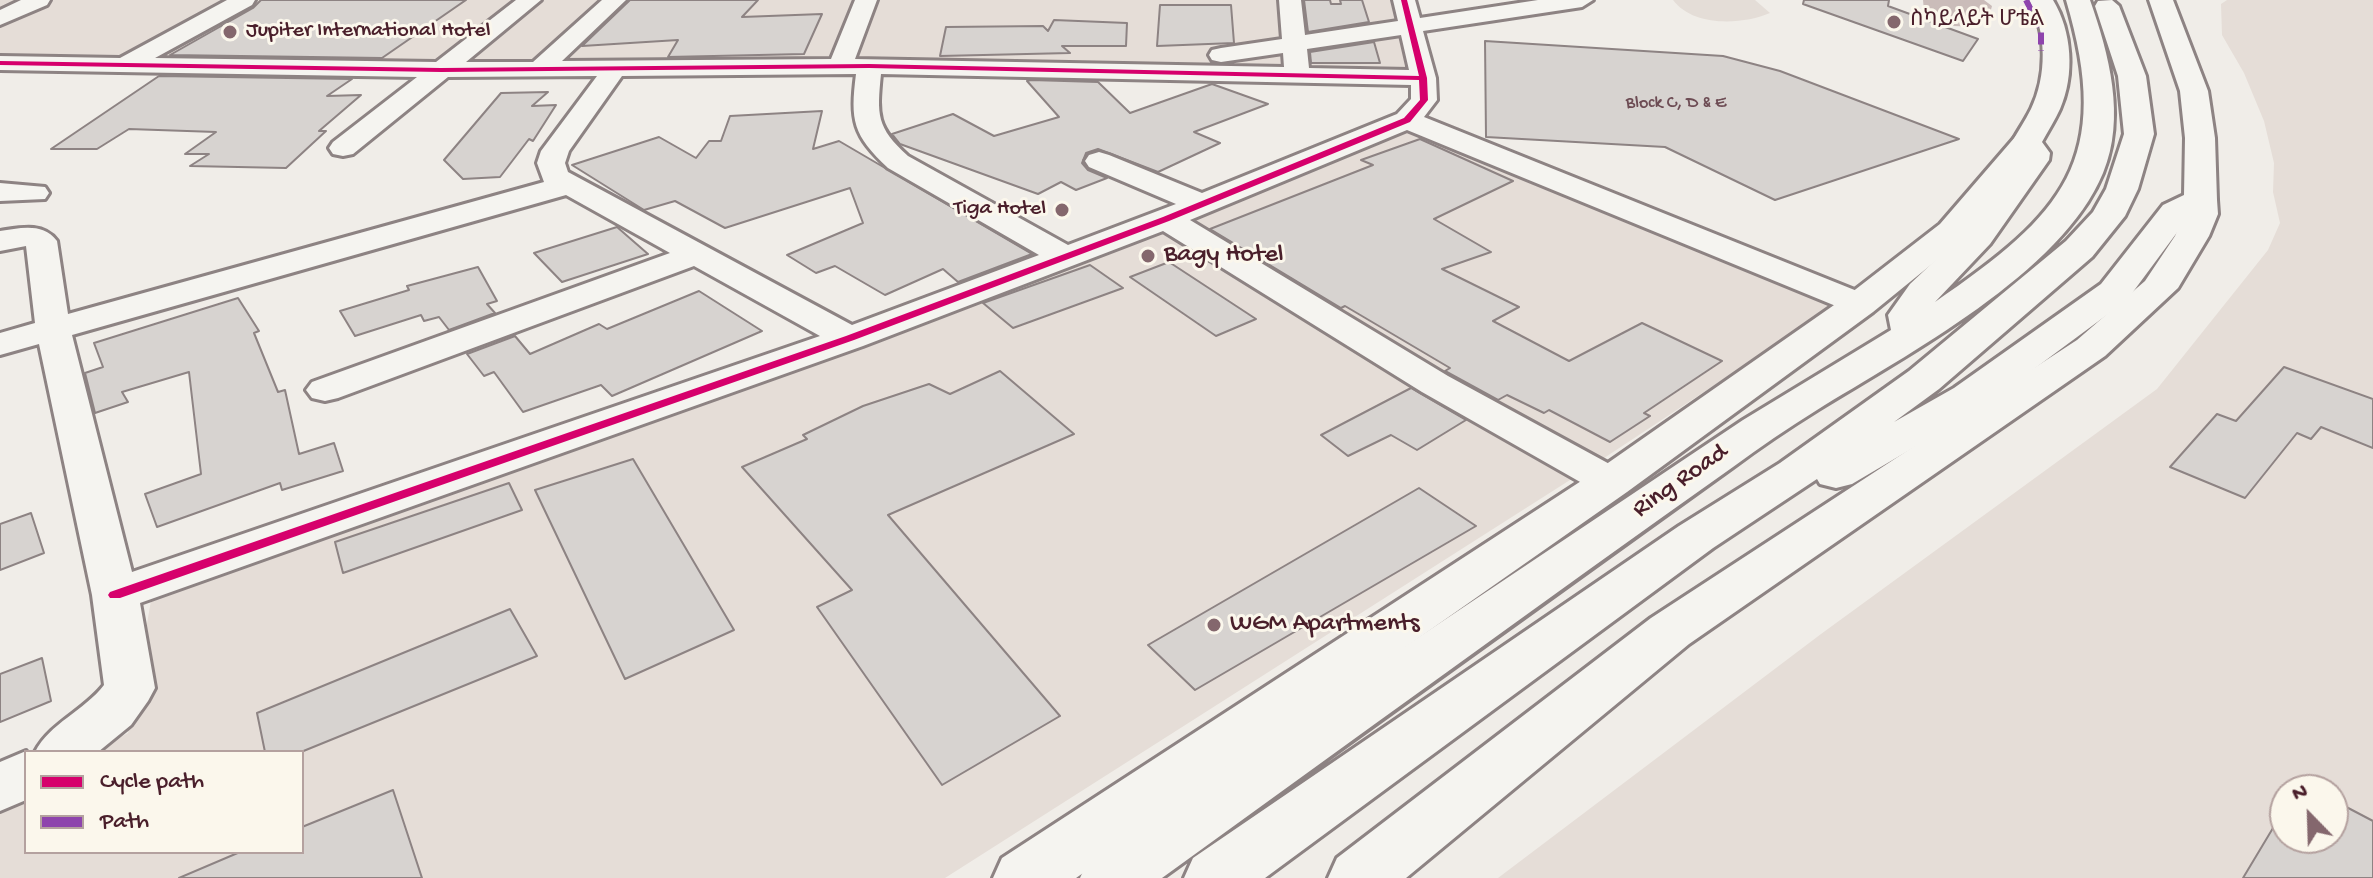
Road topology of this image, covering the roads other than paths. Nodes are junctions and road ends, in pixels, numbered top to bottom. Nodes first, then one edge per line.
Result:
1 (39, 0) edge
2 (244, 0) edge
3 (530, 0) edge
4 (615, 0) edge
5 (866, 0) edge
6 (1290, 0) edge
7 (1404, 0) edge
8 (1582, 0) edge
9 (2041, 0) edge
10 (2078, 0) edge
11 (2105, 0) edge
12 (2161, 0) edge
13 (0, 18) edge
14 (0, 63) edge
15 (126, 64) junction
16 (855, 66) junction
17 (441, 70) junction
18 (538, 70) junction
19 (614, 70) junction
20 (1115, 72) junction
21 (1297, 75) junction
22 (1423, 78) junction
23 (1407, 120) junction
24 (2027, 142) junction
25 (343, 148) dead end
26 (1099, 161) dead end
27 (2104, 182) junction
28 (568, 185) junction
29 (0, 192) edge
30 (34, 193) dead end
31 (2200, 200) junction
32 (1202, 204) junction
33 (1166, 219) junction
34 (0, 241) edge
35 (694, 255) junction
36 (1064, 256) junction
37 (1860, 304) junction
38 (53, 329) junction
39 (1912, 332) junction
40 (850, 338) junction
41 (0, 344) edge
42 (325, 390) dead end
43 (1611, 482) junction
44 (1696, 537) junction
45 (115, 595) junction
46 (64, 750) edge
47 (24, 774) edge
48 (0, 789) edge
49 (1025, 878) edge
50 (1112, 878) edge
51 (1216, 878) edge
52 (1360, 878) edge

1 - 13 street
2 - 15 street
3 - 17 street
4 - 18 street
5 - 16 street
6 - 21 street
7 - 22 street
8 - 20 street
9 - 24 main road
10 - 27 main road, Ring Road
11 - 27 main road, Ring Road
12 - 31 main road
14 - 15 street
15 - 17 street
16 - 19 street
16 - 20 street
16 - 36 street
17 - 18 street
17 - 25 street
18 - 19 street
19 - 28 street
20 - 21 street
21 - 22 street
22 - 23 street
23 - 32 street
23 - 37 street
24 - 37 main road
24 - 39 main road
26 - 32 street
27 - 39 main road, Ring Road
27 - 44 main road, Ring Road
28 - 35 street
28 - 38 street
29 - 30 street
31 - 44 main road
31 - 52 main road
32 - 33 street
33 - 36 street
33 - 43 street
34 - 38 street
35 - 40 street
35 - 42 street
36 - 40 street
37 - 43 main road
38 - 41 street
38 - 45 street
39 - 50 main road, Ring Road
40 - 45 street
43 - 49 main road
44 - 51 main road, Ring Road
45 - 46 street
47 - 48 street

